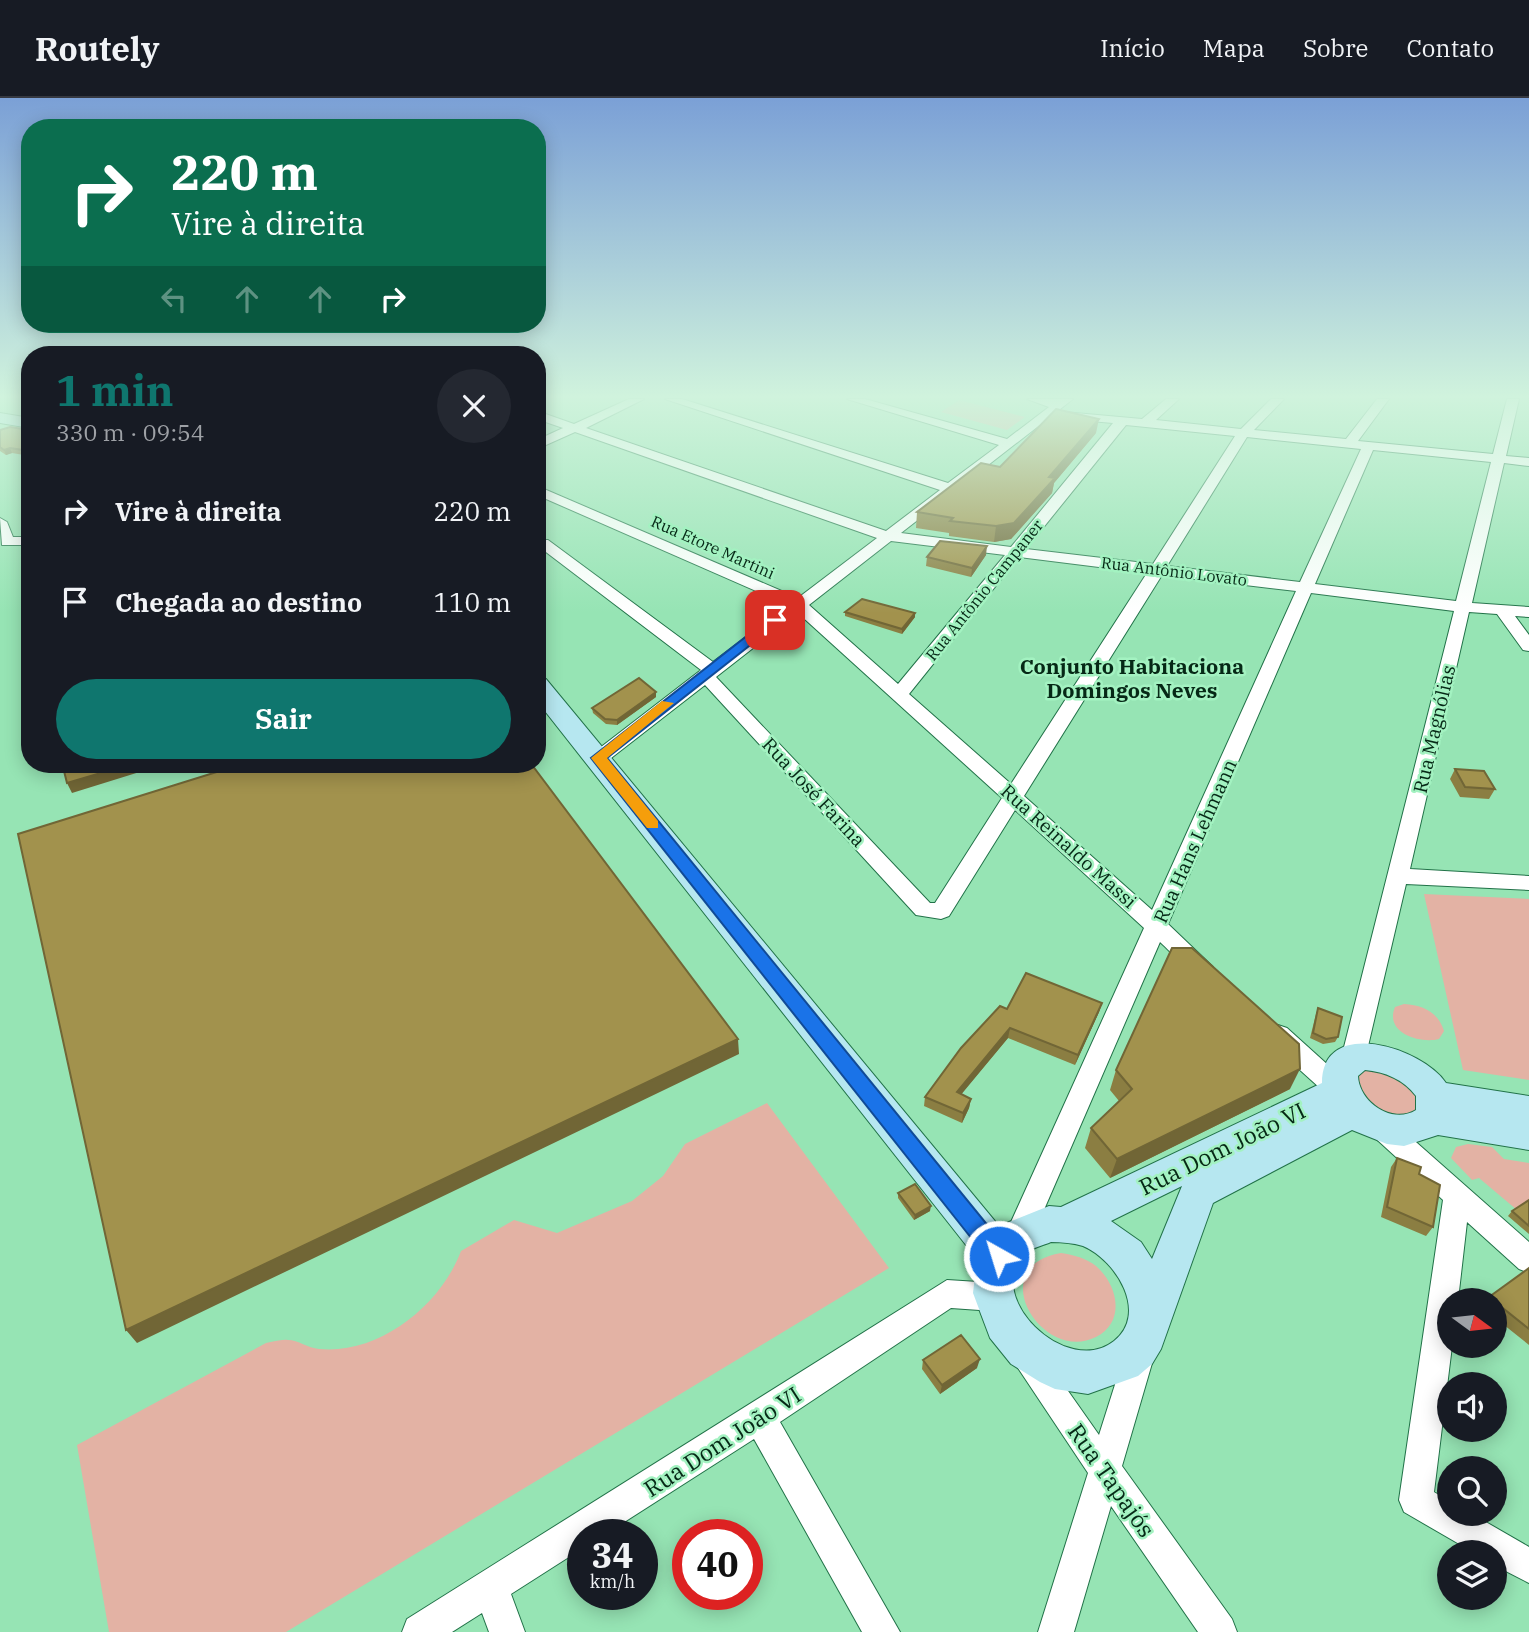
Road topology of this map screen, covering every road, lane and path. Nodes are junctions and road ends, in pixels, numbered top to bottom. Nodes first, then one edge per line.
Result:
1 (696, 471) edge
2 (895, 471) edge
3 (972, 471) edge
4 (1081, 471) edge
5 (1220, 471) edge
6 (1358, 471) edge
7 (1497, 471) edge
8 (949, 488) junction
9 (546, 493) edge
10 (0, 522) edge
11 (886, 536) junction
12 (21, 541) edge
13 (546, 545) edge
14 (1014, 552) junction
15 (1158, 569) junction
16 (1306, 588) junction
17 (797, 603) junction
18 (1462, 607) junction
19 (1503, 611) junction
20 (1529, 612) edge
21 (1529, 646) edge
22 (708, 671) junction
23 (899, 694) junction
24 (546, 695) edge
25 (599, 758) junction
26 (1013, 795) junction
27 (1399, 876) junction
28 (1529, 883) edge
29 (1157, 926) junction
30 (1218, 981) edge
31 (1259, 1018) edge
32 (1357, 1097) junction
33 (1433, 1108) junction
34 (1529, 1111) edge
35 (1529, 1134) edge
36 (1457, 1195) junction
37 (1065, 1224) junction
38 (1010, 1245) junction
39 (1529, 1260) edge
40 (1000, 1312) junction
41 (1148, 1326) junction
42 (760, 1417) junction
43 (1104, 1470) junction
44 (1529, 1566) edge
45 (491, 1588) junction
46 (420, 1632) edge
47 (507, 1632) edge
48 (882, 1632) edge
49 (1056, 1632) edge
50 (1219, 1632) edge

1 - 11 street, Rua Antônio Lovato
2 - 8 street
3 - 8 street
4 - 14 street, Rua Antônio Campaner
5 - 15 street
6 - 16 street, Rua Hans Lehmann
7 - 18 street, Rua Magnólias
8 - 11 street
9 - 17 street, Rua Etore Martini
10 - 12 street
11 - 14 street, Rua Antônio Lovato
11 - 17 street
13 - 22 street, Rua José Farina
14 - 15 street, Rua Antônio Lovato
14 - 23 street, Rua Antônio Campaner
15 - 16 street, Rua Antônio Lovato
15 - 26 street
16 - 18 street, Rua Antônio Lovato
16 - 29 street, Rua Hans Lehmann
17 - 22 street
17 - 23 street, Rua Reinaldo Massi
18 - 19 street, Rua Antônio Lovato
18 - 27 street, Rua Magnólias
19 - 20 street, Rua Antônio Lovato
19 - 21 street
22 - 25 street
22 - 26 street, Rua José Farina
23 - 26 street, Rua Reinaldo Massi
24 - 25 street
25 - 38 street
26 - 29 street, Rua Reinaldo Massi
27 - 28 street
27 - 32 street, Rua Magnólias
29 - 30 street, Rua Reinaldo Massi
29 - 38 street, Rua Hans Lehmann
31 - 32 street
32 - 33 street
32 - 33 street
32 - 36 street
32 - 37 street, Rua Dom João VI
32 - 41 street, Rua Dom João VI
33 - 34 street
33 - 35 street
36 - 39 street
36 - 44 street
37 - 38 street
37 - 41 street
38 - 40 street
40 - 41 street, Rua Dom João VI
40 - 42 street, Rua Dom João VI
40 - 43 street, Rua Tapajós
41 - 43 street
42 - 45 street, Rua Dom João VI
42 - 48 street
43 - 49 street
43 - 50 street, Rua Tapajós
45 - 46 street, Rua Dom João VI
45 - 47 street

